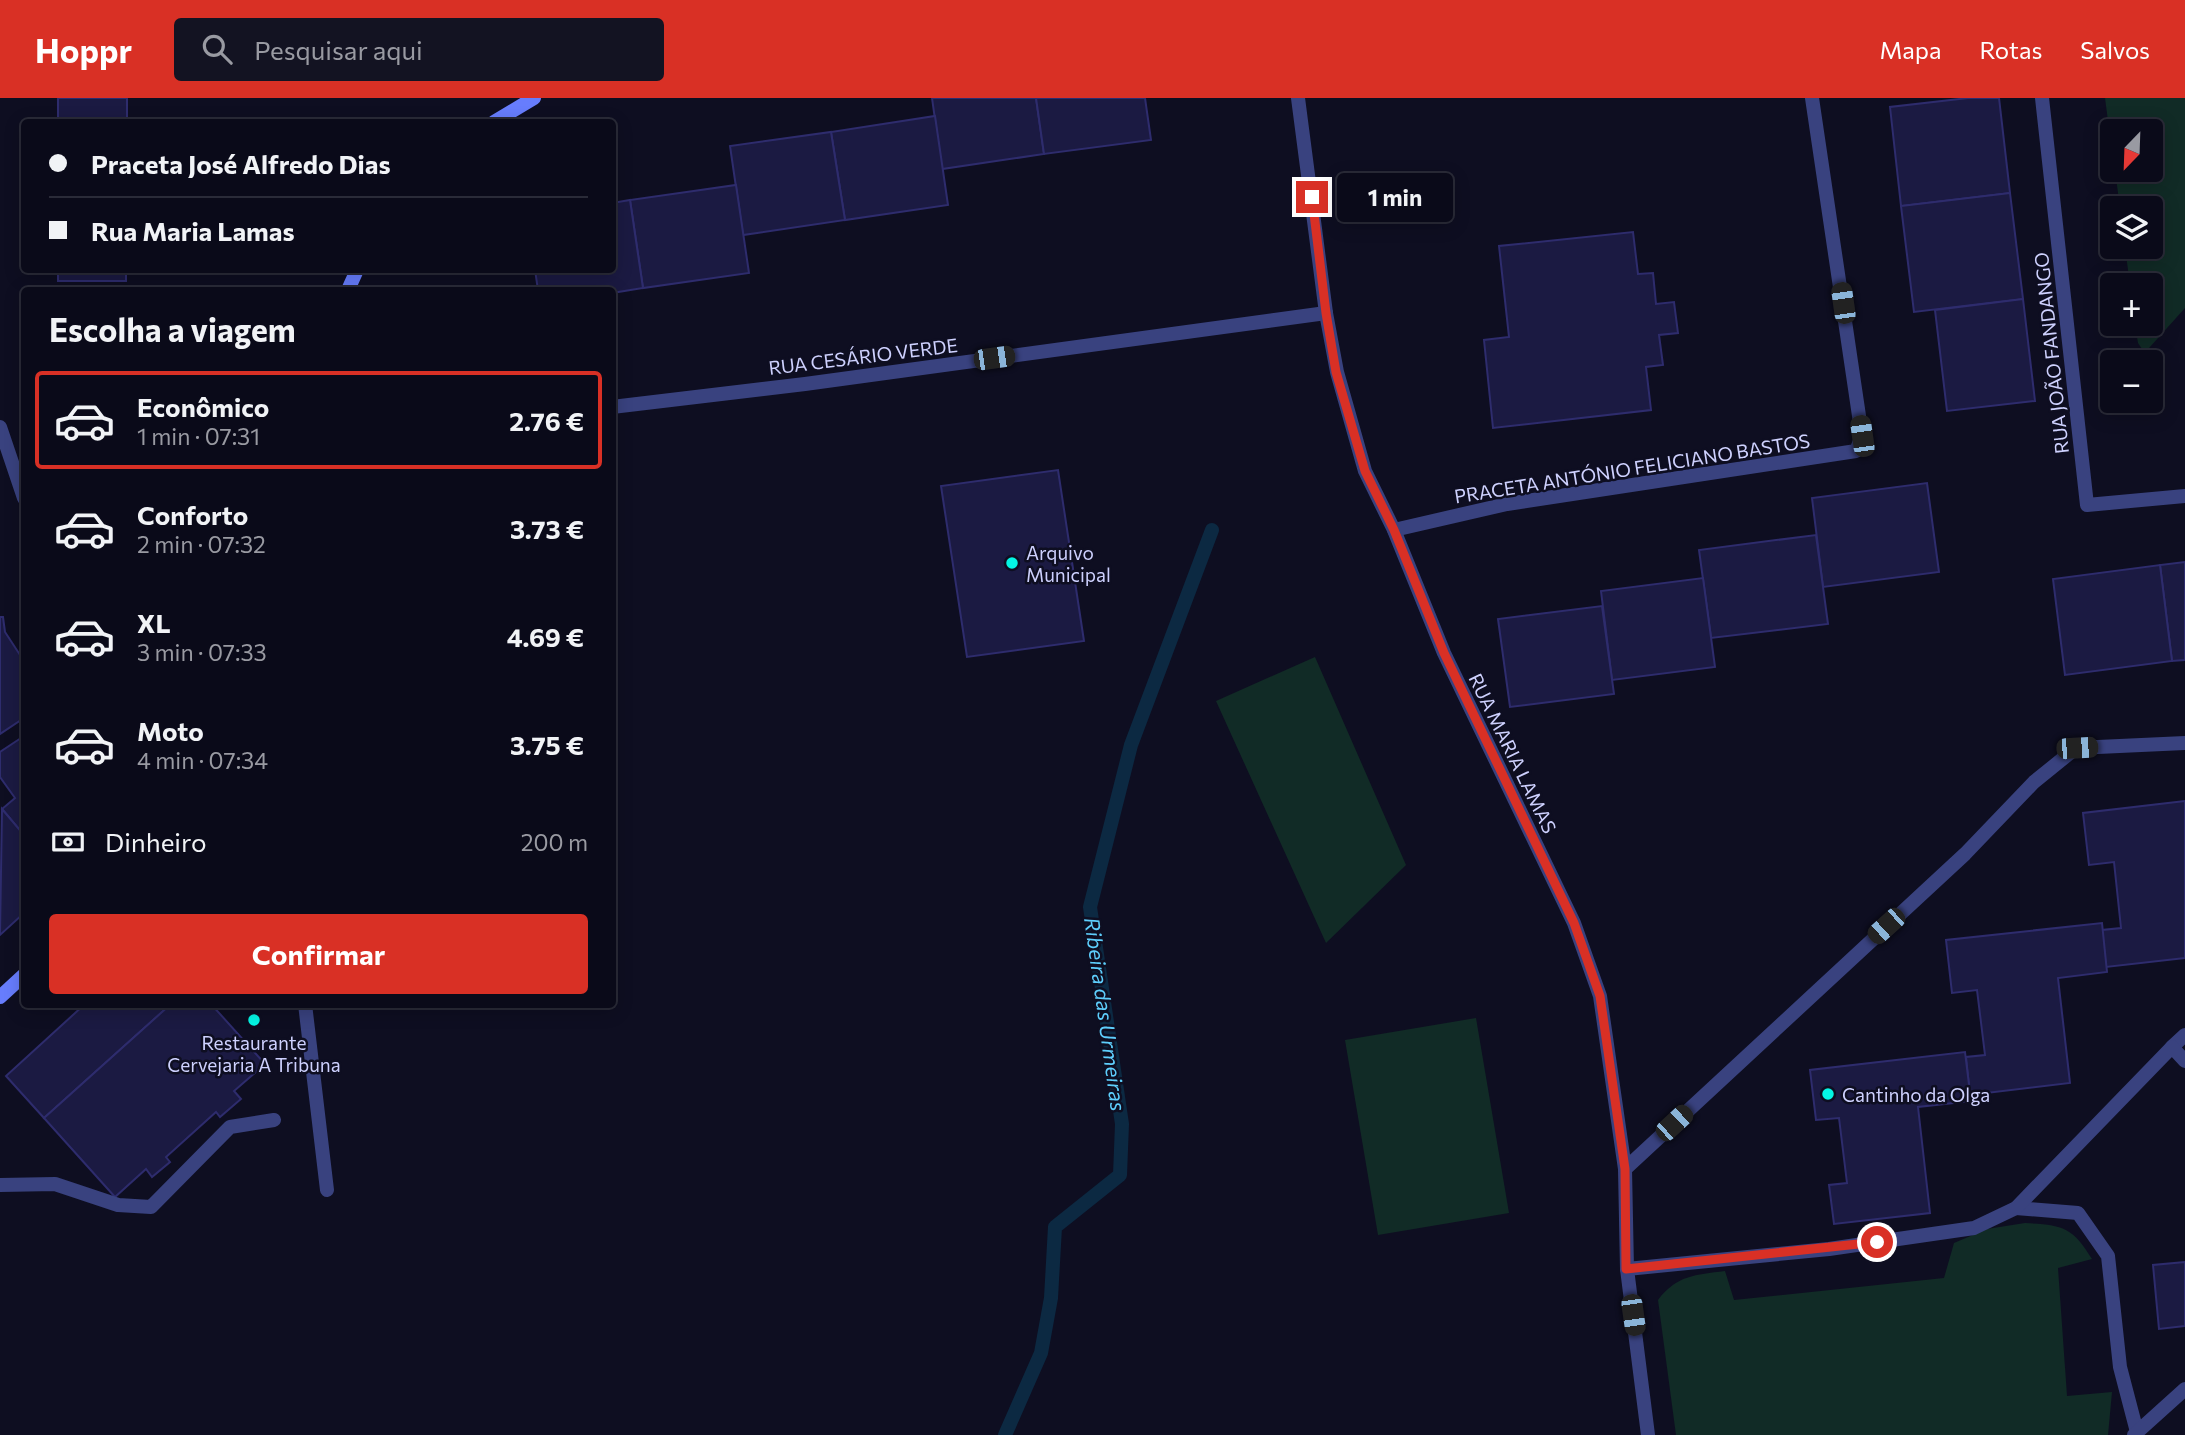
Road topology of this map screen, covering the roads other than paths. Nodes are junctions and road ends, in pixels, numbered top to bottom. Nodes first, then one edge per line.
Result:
1 (534, 98) edge
2 (1298, 98) edge
3 (1812, 98) edge
4 (2042, 98) edge
5 (499, 119) edge
6 (1326, 313) junction
7 (616, 407) edge
8 (0, 427) edge
9 (21, 489) edge
10 (2185, 496) edge
11 (1394, 530) junction
12 (2185, 743) edge
13 (21, 978) edge
14 (0, 997) edge
15 (305, 1008) edge
16 (2185, 1035) edge
17 (2172, 1047) junction
18 (2185, 1061) edge
19 (274, 1120) dead end
20 (1625, 1169) junction
21 (0, 1185) edge
22 (327, 1190) dead end
23 (2016, 1208) junction
24 (1626, 1269) junction
25 (2185, 1389) edge
26 (2136, 1433) edge
27 (1648, 1435) edge

1 - 5 street
2 - 6 street, RUA MARIA LAMAS
3 - 11 street, PRACETA ANTÓNIO FELICIANO BASTOS
4 - 10 street, RUA JOÃO FANDANGO
6 - 7 street, RUA CESÁRIO VERDE
6 - 11 street, RUA MARIA LAMAS
8 - 9 street
11 - 20 street, RUA MARIA LAMAS
12 - 20 street
13 - 14 street
15 - 22 street
16 - 17 street
17 - 18 street
17 - 23 street
19 - 21 street
20 - 24 street, RUA MARIA LAMAS
23 - 24 street
23 - 26 street
24 - 27 street, RUA MARIA LAMAS
25 - 26 street

